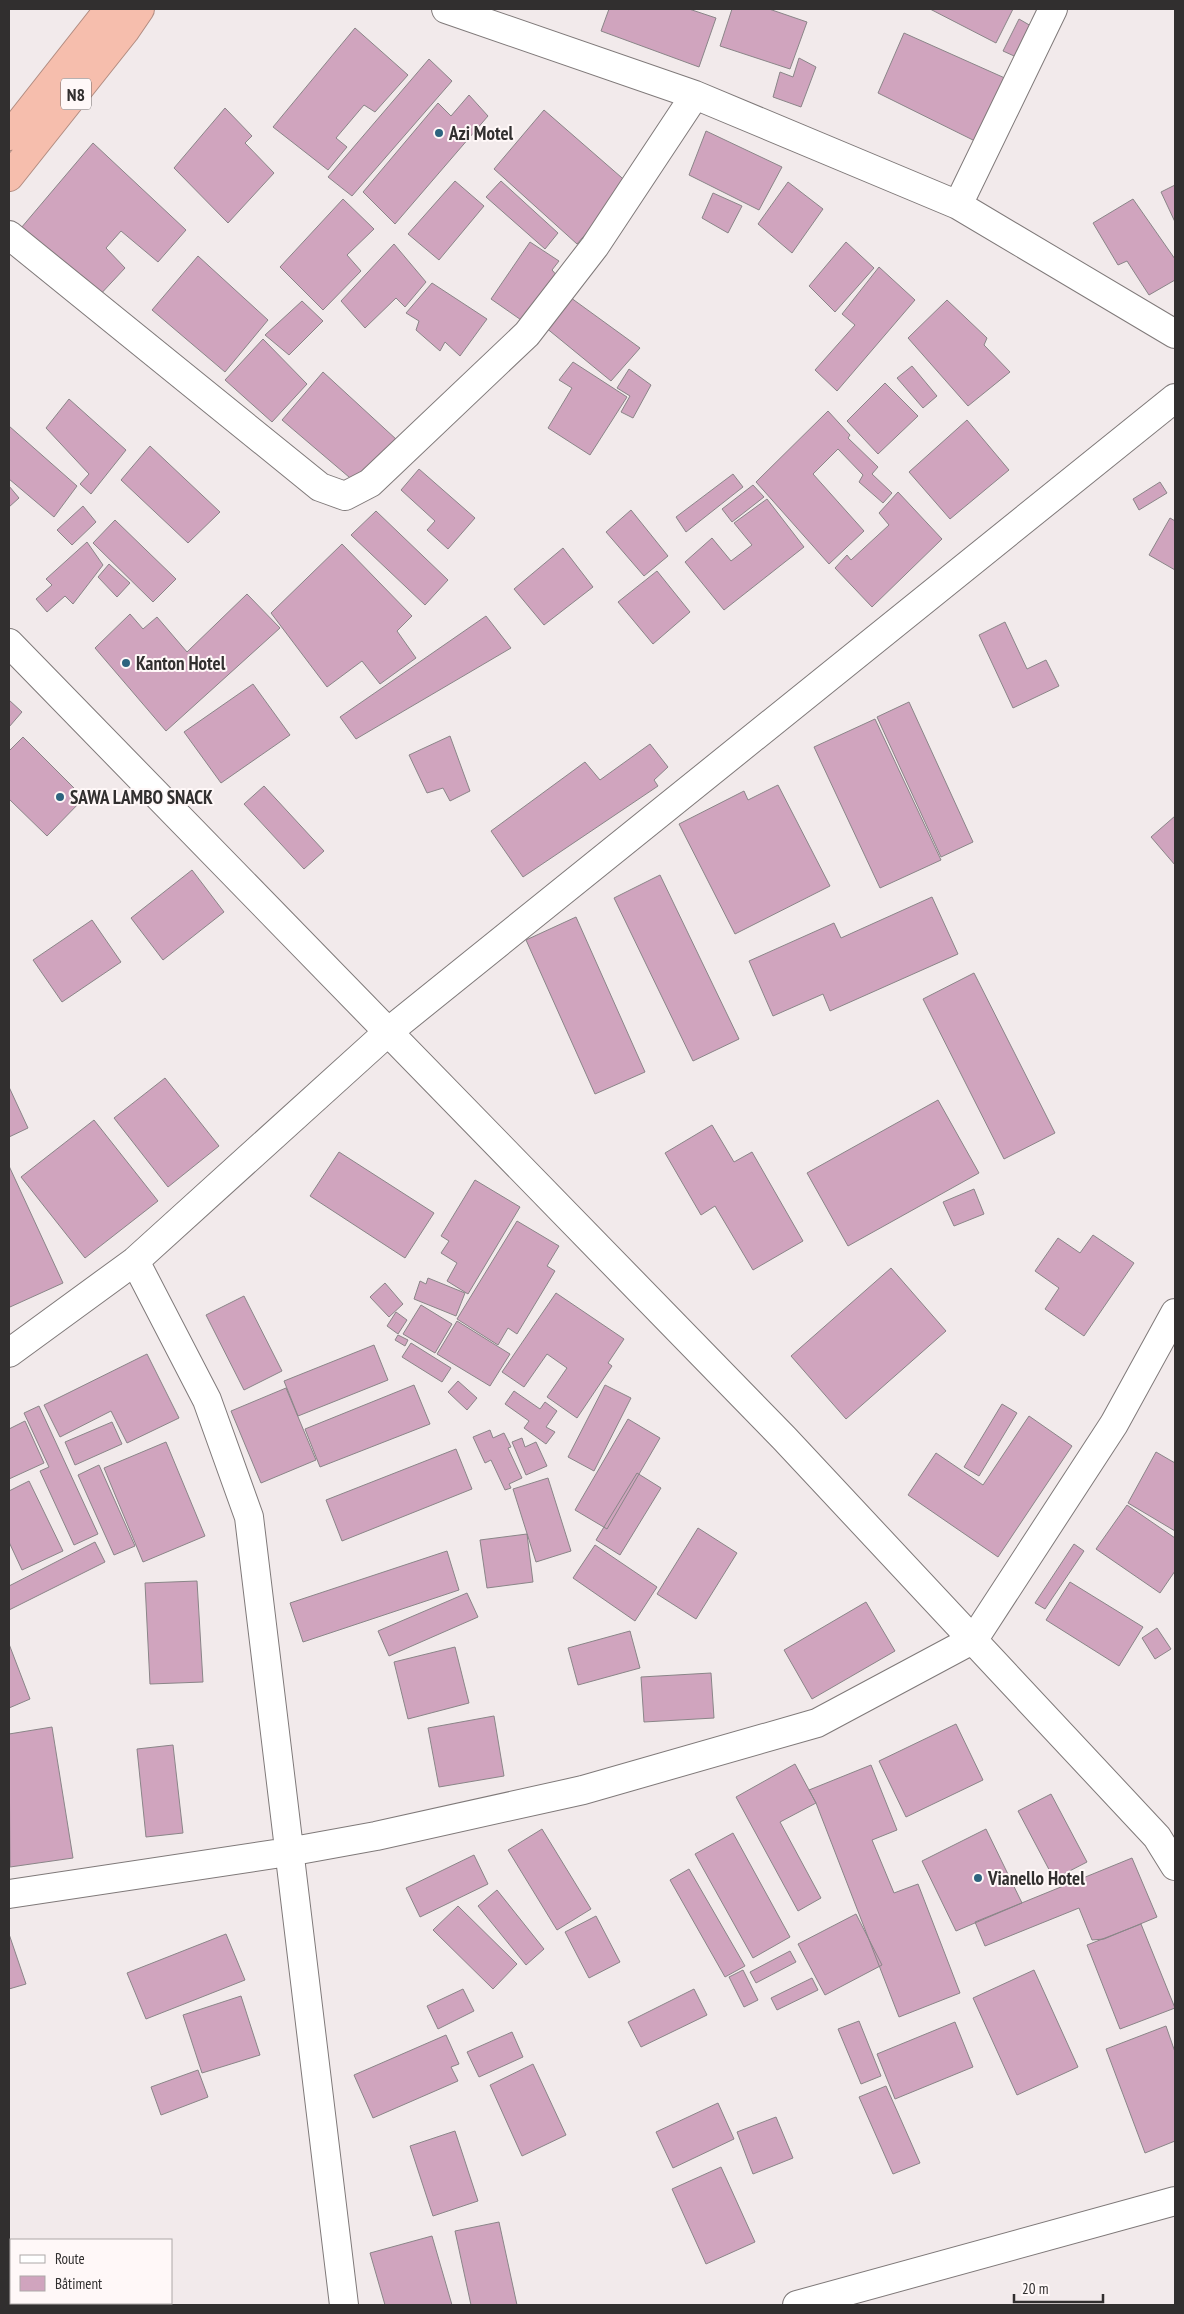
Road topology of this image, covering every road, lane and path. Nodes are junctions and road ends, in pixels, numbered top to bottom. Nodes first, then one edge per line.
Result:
1 (109, 9) edge
2 (140, 9) edge
3 (446, 9) edge
4 (1053, 9) edge
5 (695, 95) junction
6 (9, 136) edge
7 (9, 177) edge
8 (958, 205) junction
9 (9, 235) edge
10 (1175, 334) edge
11 (1175, 398) edge
12 (9, 643) edge
13 (388, 1032) junction
14 (135, 1261) junction
15 (1175, 1312) edge
16 (9, 1353) edge
17 (974, 1640) junction
18 (1166, 1830) edge
19 (288, 1852) junction
20 (1175, 1866) edge
21 (9, 1894) edge
22 (1175, 2201) edge
23 (344, 2305) edge
24 (797, 2305) edge

1 - 6 highway, N8
2 - 7 highway, N8
3 - 5 street
4 - 8 street
5 - 8 street
5 - 9 street
8 - 10 street
11 - 13 street
12 - 13 street
13 - 14 street
13 - 17 street
14 - 16 street
14 - 19 street
15 - 17 street
17 - 18 street
17 - 19 street
18 - 20 street
19 - 21 street
19 - 23 street
22 - 24 street

